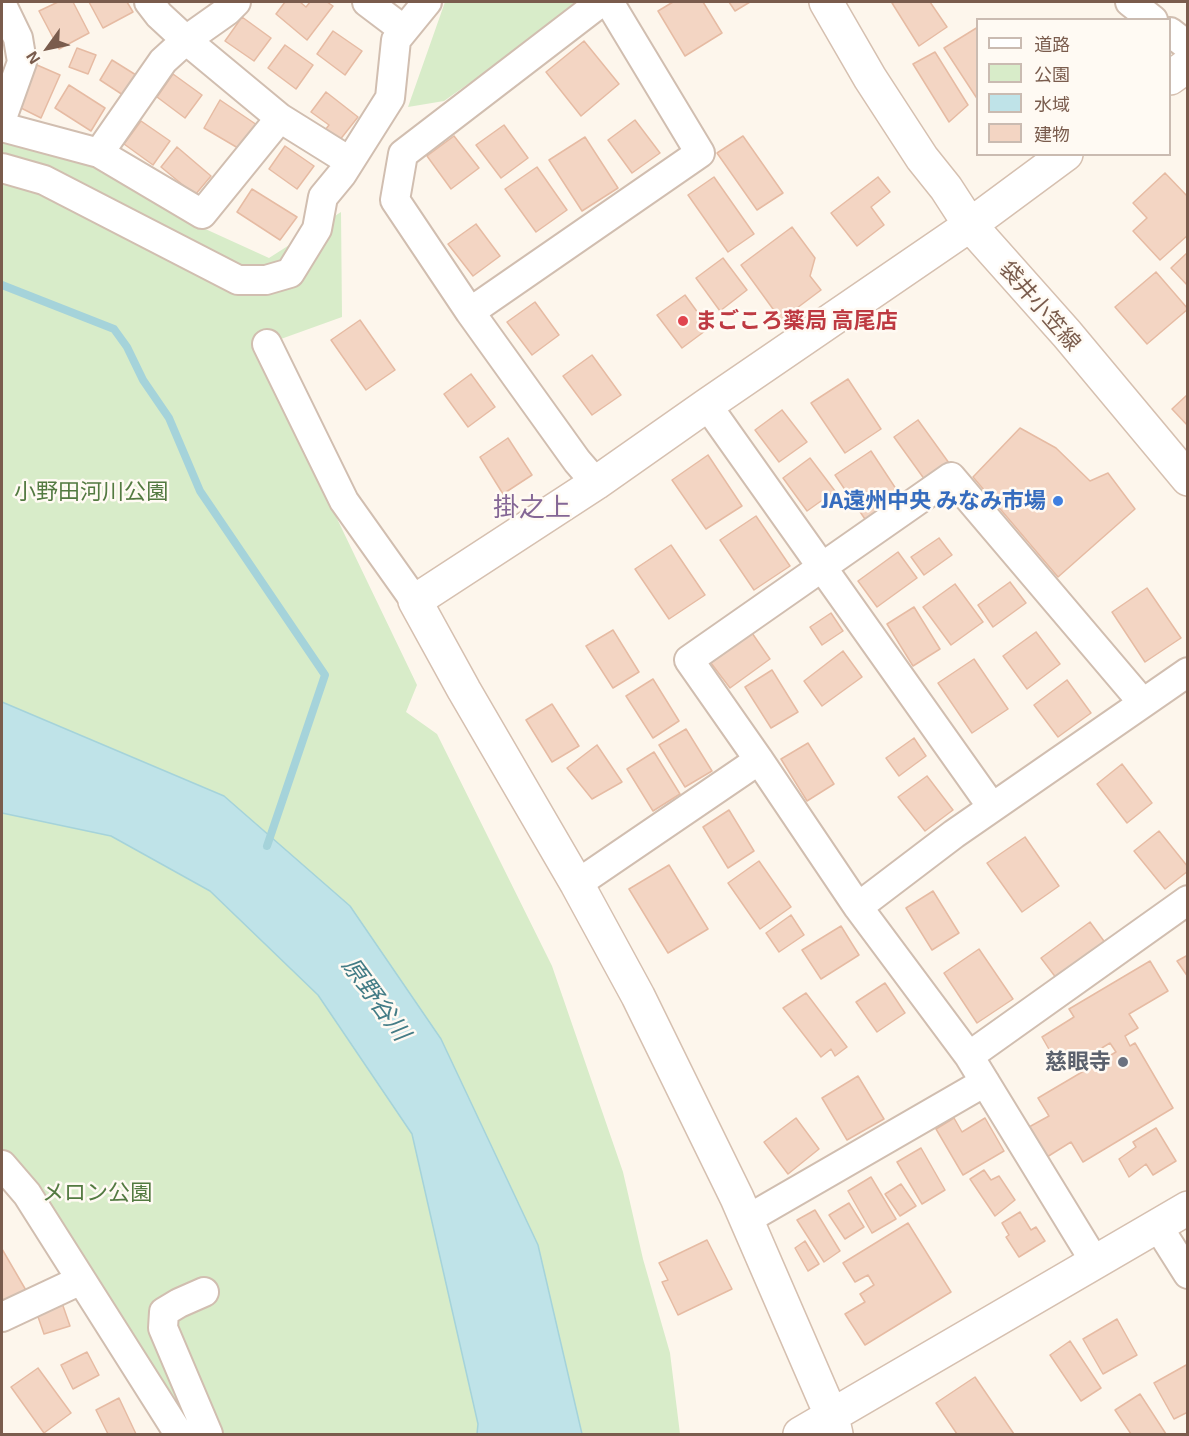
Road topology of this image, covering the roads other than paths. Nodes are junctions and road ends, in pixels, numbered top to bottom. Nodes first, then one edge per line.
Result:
1 (149, 2) edge
2 (236, 2) edge
3 (367, 2) edge
4 (427, 2) edge
5 (601, 2) edge
6 (609, 2) edge
7 (826, 2) edge
8 (1130, 2) edge
9 (2, 5) edge
10 (1150, 18) edge
11 (404, 30) junction
12 (1171, 33) edge
13 (186, 40) junction
14 (1188, 46) edge
15 (1188, 65) edge
16 (1171, 77) edge
17 (2, 118) edge
18 (280, 118) junction
19 (2, 127) edge
20 (99, 153) junction
21 (1063, 156) edge
22 (349, 161) junction
23 (2, 168) edge
24 (970, 225) junction
25 (470, 312) junction
26 (267, 344) dead end
27 (707, 405) junction
28 (1188, 479) edge
29 (596, 483) junction
30 (823, 566) junction
31 (415, 601) junction
32 (1188, 672) edge
33 (1143, 703) junction
34 (759, 760) junction
35 (992, 807) junction
36 (577, 884) junction
37 (1188, 900) edge
38 (858, 907) junction
39 (969, 1056) junction
40 (985, 1082) junction
41 (2, 1165) edge
42 (1188, 1208) edge
43 (746, 1220) junction
44 (1157, 1225) junction
45 (1095, 1262) junction
46 (1188, 1274) edge
47 (81, 1280) junction
48 (204, 1292) dead end
49 (2, 1317) edge
50 (834, 1426) edge
51 (179, 1434) edge
52 (208, 1434) edge
53 (800, 1434) edge

1 - 13 street
2 - 13 street
3 - 11 street
4 - 11 street
5 - 25 street
6 - 25 street
7 - 24 street, 袋井小笠線
8 - 10 street
9 - 17 street
11 - 22 street
12 - 14 street
13 - 18 street
13 - 20 street
15 - 16 street
18 - 20 street
18 - 22 street
19 - 20 street
21 - 24 street
22 - 23 street
24 - 27 street
24 - 28 street, 袋井小笠線
25 - 29 street
26 - 31 street
27 - 29 street
27 - 30 street
29 - 31 street
30 - 33 street
30 - 34 street
30 - 35 street
31 - 36 street
32 - 33 street
33 - 35 street
34 - 36 street
34 - 38 street
35 - 38 street
36 - 43 street
37 - 39 street
38 - 39 street
39 - 40 street
40 - 43 street
40 - 45 street
41 - 47 street
42 - 44 street
43 - 50 street
44 - 45 street
44 - 46 street
45 - 50 street
47 - 49 street
47 - 51 street
48 - 52 street
50 - 53 street

